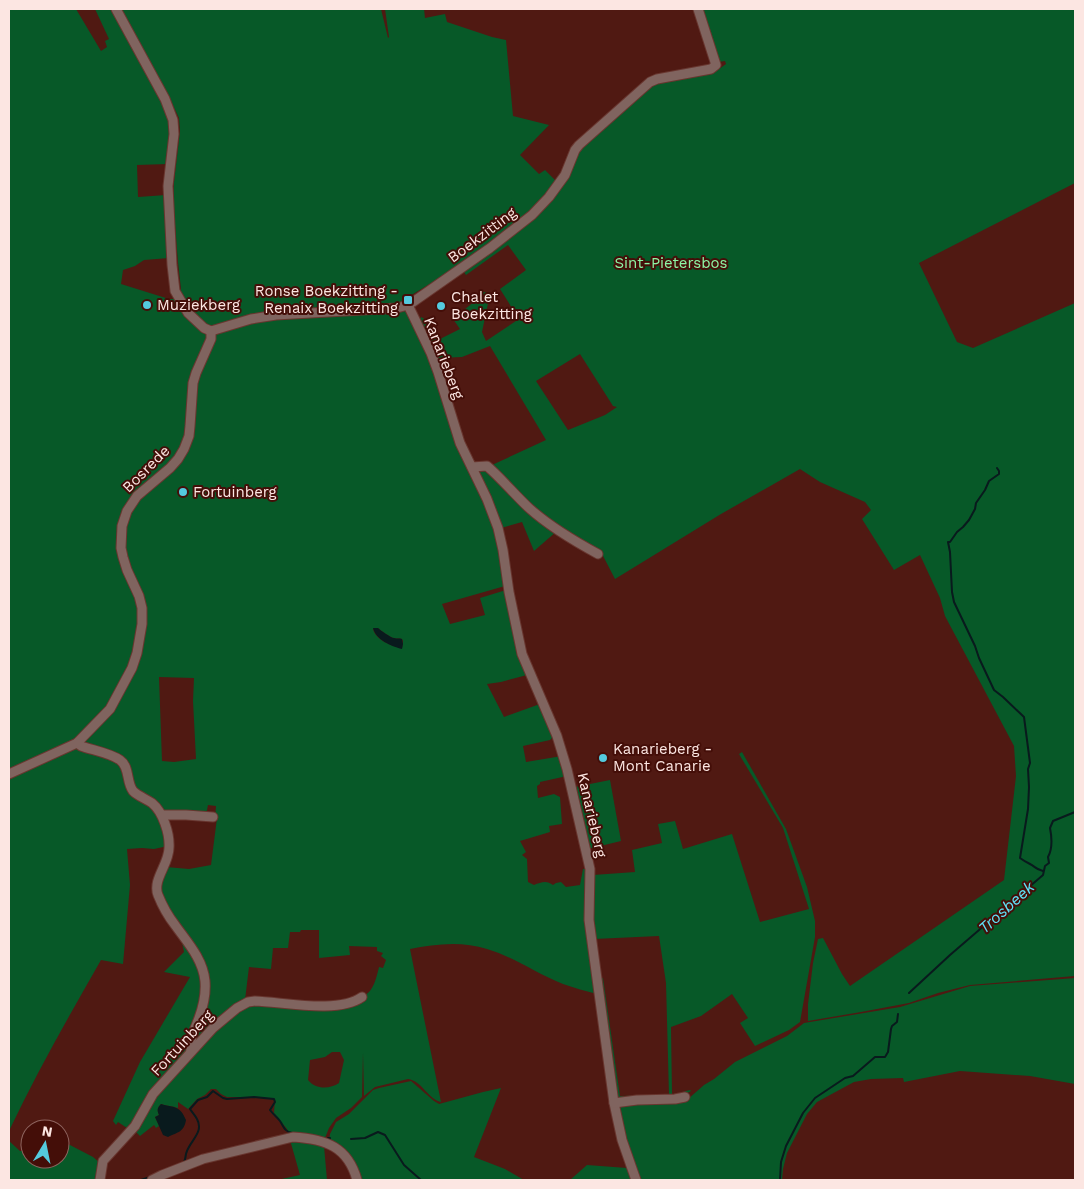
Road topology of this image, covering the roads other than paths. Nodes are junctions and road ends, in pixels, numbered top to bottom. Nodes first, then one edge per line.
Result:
1 (116, 9) edge
2 (698, 9) edge
3 (408, 305) junction
4 (211, 331) junction
5 (472, 467) junction
6 (598, 554) dead end
7 (77, 743) junction
8 (9, 774) edge
9 (162, 815) junction
10 (213, 817) dead end
11 (362, 997) dead end
12 (191, 1051) junction
13 (685, 1097) dead end
14 (614, 1103) junction
15 (100, 1180) edge
16 (152, 1180) edge
17 (357, 1180) edge
18 (636, 1180) edge

1 - 4 street
2 - 3 street, Boekzitting
3 - 4 street, Boekzitting
3 - 5 street, Kanarieberg
4 - 7 street, Bosrede
5 - 6 street
5 - 14 street, Kanarieberg
7 - 8 street, Bosrede
7 - 9 street
9 - 10 street
9 - 12 street
11 - 12 street, Fortuinberg
12 - 15 street, Fortuinberg
13 - 14 street
14 - 18 street, Kanarieberg
16 - 17 street

